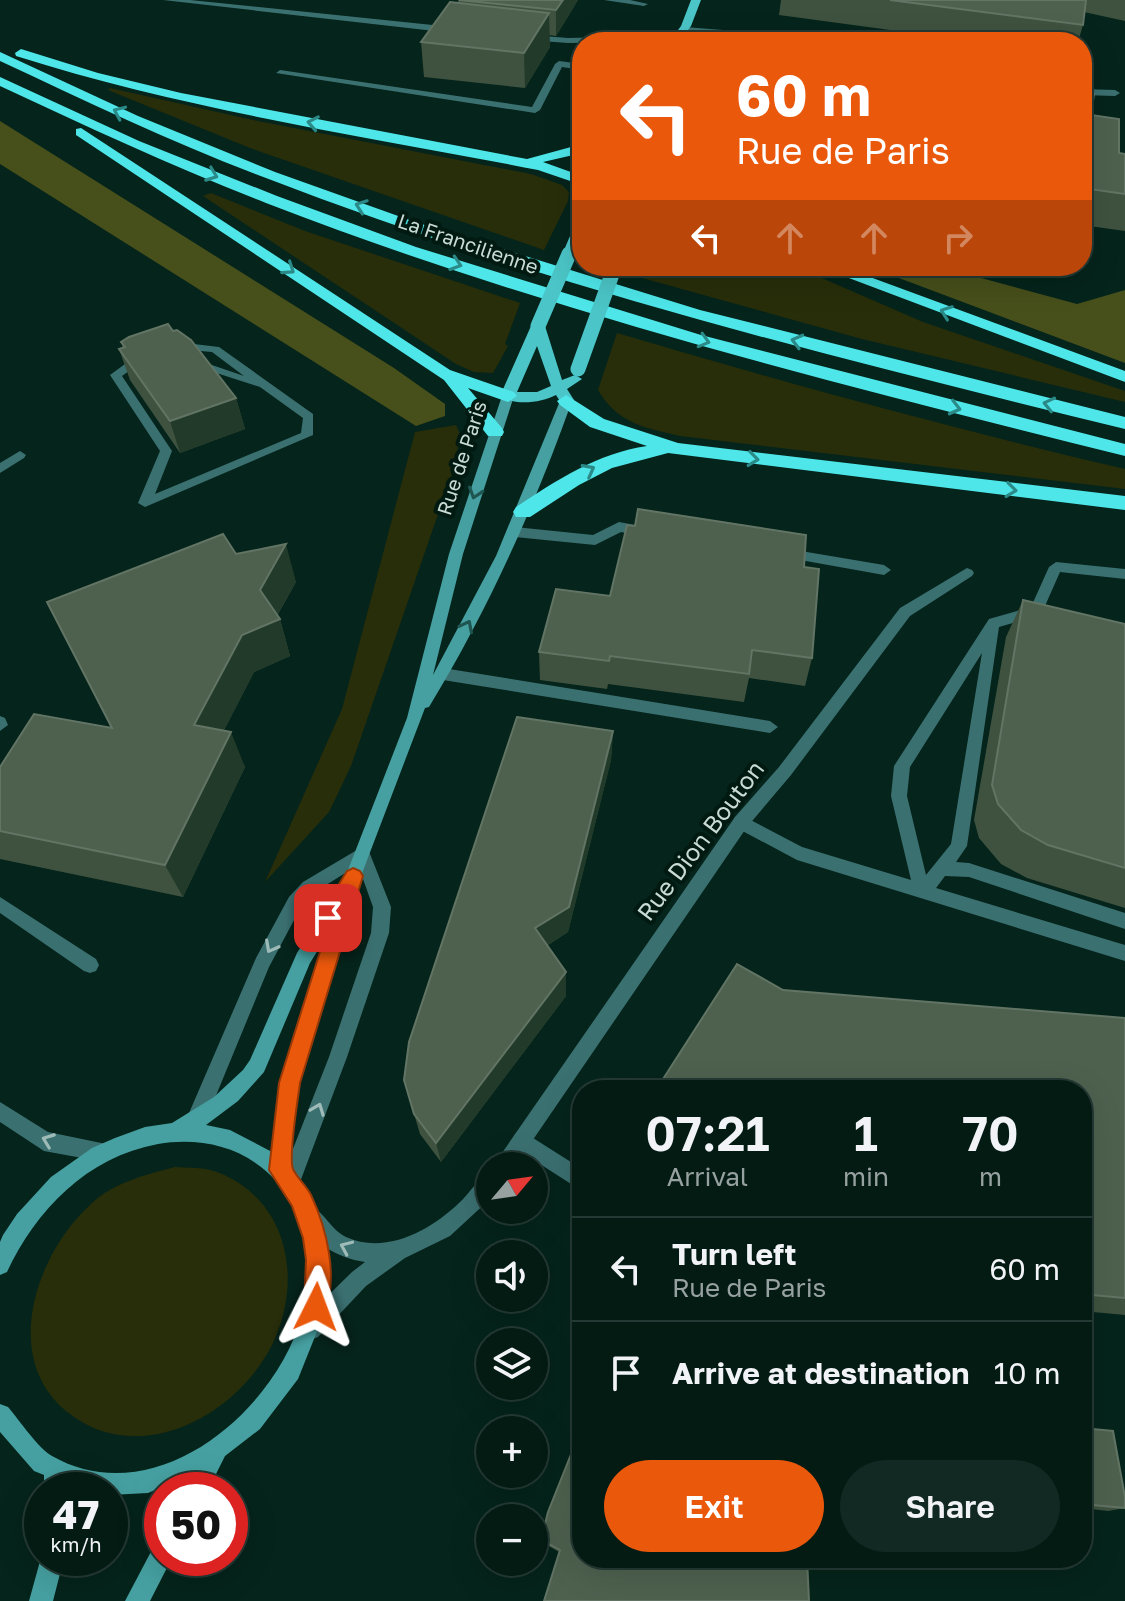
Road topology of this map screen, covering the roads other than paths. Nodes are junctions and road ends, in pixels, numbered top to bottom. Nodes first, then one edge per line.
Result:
1 (167, 0) edge
2 (608, 0) edge
3 (696, 0) edge
4 (215, 2) edge
5 (644, 4) dead end
6 (463, 31) edge
7 (683, 32) edge
8 (525, 37) edge
9 (572, 43) edge
10 (0, 47) edge
11 (0, 56) edge
12 (572, 66) edge
13 (280, 73) dead end
14 (6, 84) edge
15 (1092, 92) edge
16 (1115, 93) dead end
17 (572, 151) edge
18 (500, 158) junction
19 (572, 177) edge
20 (572, 246) edge
21 (572, 274) edge
22 (578, 276) edge
23 (611, 276) edge
24 (852, 276) edge
25 (538, 326) junction
26 (177, 345) junction
27 (444, 374) junction
28 (1125, 377) edge
29 (262, 386) junction
30 (563, 395) junction
31 (508, 396) junction
32 (1125, 423) edge
33 (495, 432) junction
34 (676, 449) junction
35 (1125, 450) edge
36 (20, 455) dead end
37 (0, 469) edge
38 (1125, 503) edge
39 (523, 512) junction
40 (515, 532) junction
41 (666, 535) edge
42 (775, 552) edge
43 (884, 570) dead end
44 (967, 573) dead end
45 (1125, 574) edge
46 (994, 623) junction
47 (443, 674) junction
48 (415, 718) junction
49 (770, 727) dead end
50 (741, 822) junction
51 (362, 854) junction
52 (941, 869) junction
53 (353, 876) junction
54 (922, 893) junction
55 (0, 904) edge
56 (1125, 921) edge
57 (1125, 953) edge
58 (90, 965) dead end
59 (0, 1111) edge
60 (196, 1120) junction
61 (176, 1132) junction
62 (522, 1141) junction
63 (104, 1152) junction
64 (514, 1152) edge
65 (572, 1174) edge
66 (285, 1176) junction
67 (476, 1198) edge
68 (306, 1212) junction
69 (399, 1251) junction
70 (0, 1265) edge
71 (309, 1331) junction
72 (0, 1415) edge
73 (215, 1454) junction
74 (47, 1472) edge
75 (206, 1472) edge
76 (128, 1484) edge
77 (47, 1576) edge
78 (150, 1576) edge
79 (41, 1601) edge
80 (137, 1601) edge

1 - 4 street
2 - 5 street
3 - 7 main road
4 - 6 street
8 - 9 street
18 -> 10 highway
21 -> 11 highway, La Francilienne
12 - 13 street
14 -> 27 highway
14 -> 35 highway, La Francilienne
15 - 16 street
17 - 18 highway
18 - 19 highway
20 - 25 main road, Rue de Paris, bridge
32 -> 22 highway, La Francilienne
23 - 30 main road, bridge
28 -> 24 highway
25 - 30 main road
25 - 31 main road, Rue de Paris
26 - 29 street
26 - 29 street
26 - 29 street
27 - 31 highway
27 - 33 highway
30 - 31 main road
30 - 34 highway
30 - 39 main road, Rue de Paris
31 - 33 main road, Rue de Paris
33 -> 48 main road, Rue de Paris
34 -> 38 highway
39 -> 34 highway
36 - 37 street
39 - 40 main road, Rue de Paris
40 - 41 street
47 -> 40 main road, Rue de Paris
42 - 43 street
44 - 50 street, Rue Dion Bouton
45 - 46 street
46 - 52 street
46 - 54 street
47 - 48 main road, Rue de Paris
47 - 49 street
48 - 51 main road, Rue de Paris
50 - 54 street
50 - 62 street, Rue Dion Bouton
51 - 53 main road, Rue de Paris
51 -> 60 street
66 -> 51 street
52 - 54 street
52 - 56 street
53 - 60 main road, Rue de Paris
53 - 66 main road, Rue de Paris
54 - 57 street
55 - 58 street
63 -> 59 street
60 - 61 main road, Rue de Paris
61 - 63 main road, Rue de Paris
61 - 66 main road, Rue de Paris
62 - 64 street, Rue Dion Bouton
62 - 65 street
63 - 70 main road, Rue de Paris
66 - 68 main road, Rue de Paris
67 - 69 street
69 -> 68 street
68 - 71 main road, Rue de Paris
69 - 71 street
71 - 73 main road, Rue de Paris
72 - 74 main road, Rue de Paris
73 - 75 main road, Rue de Paris
73 - 76 main road, Rue de Paris
77 - 79 main road
78 - 80 main road

